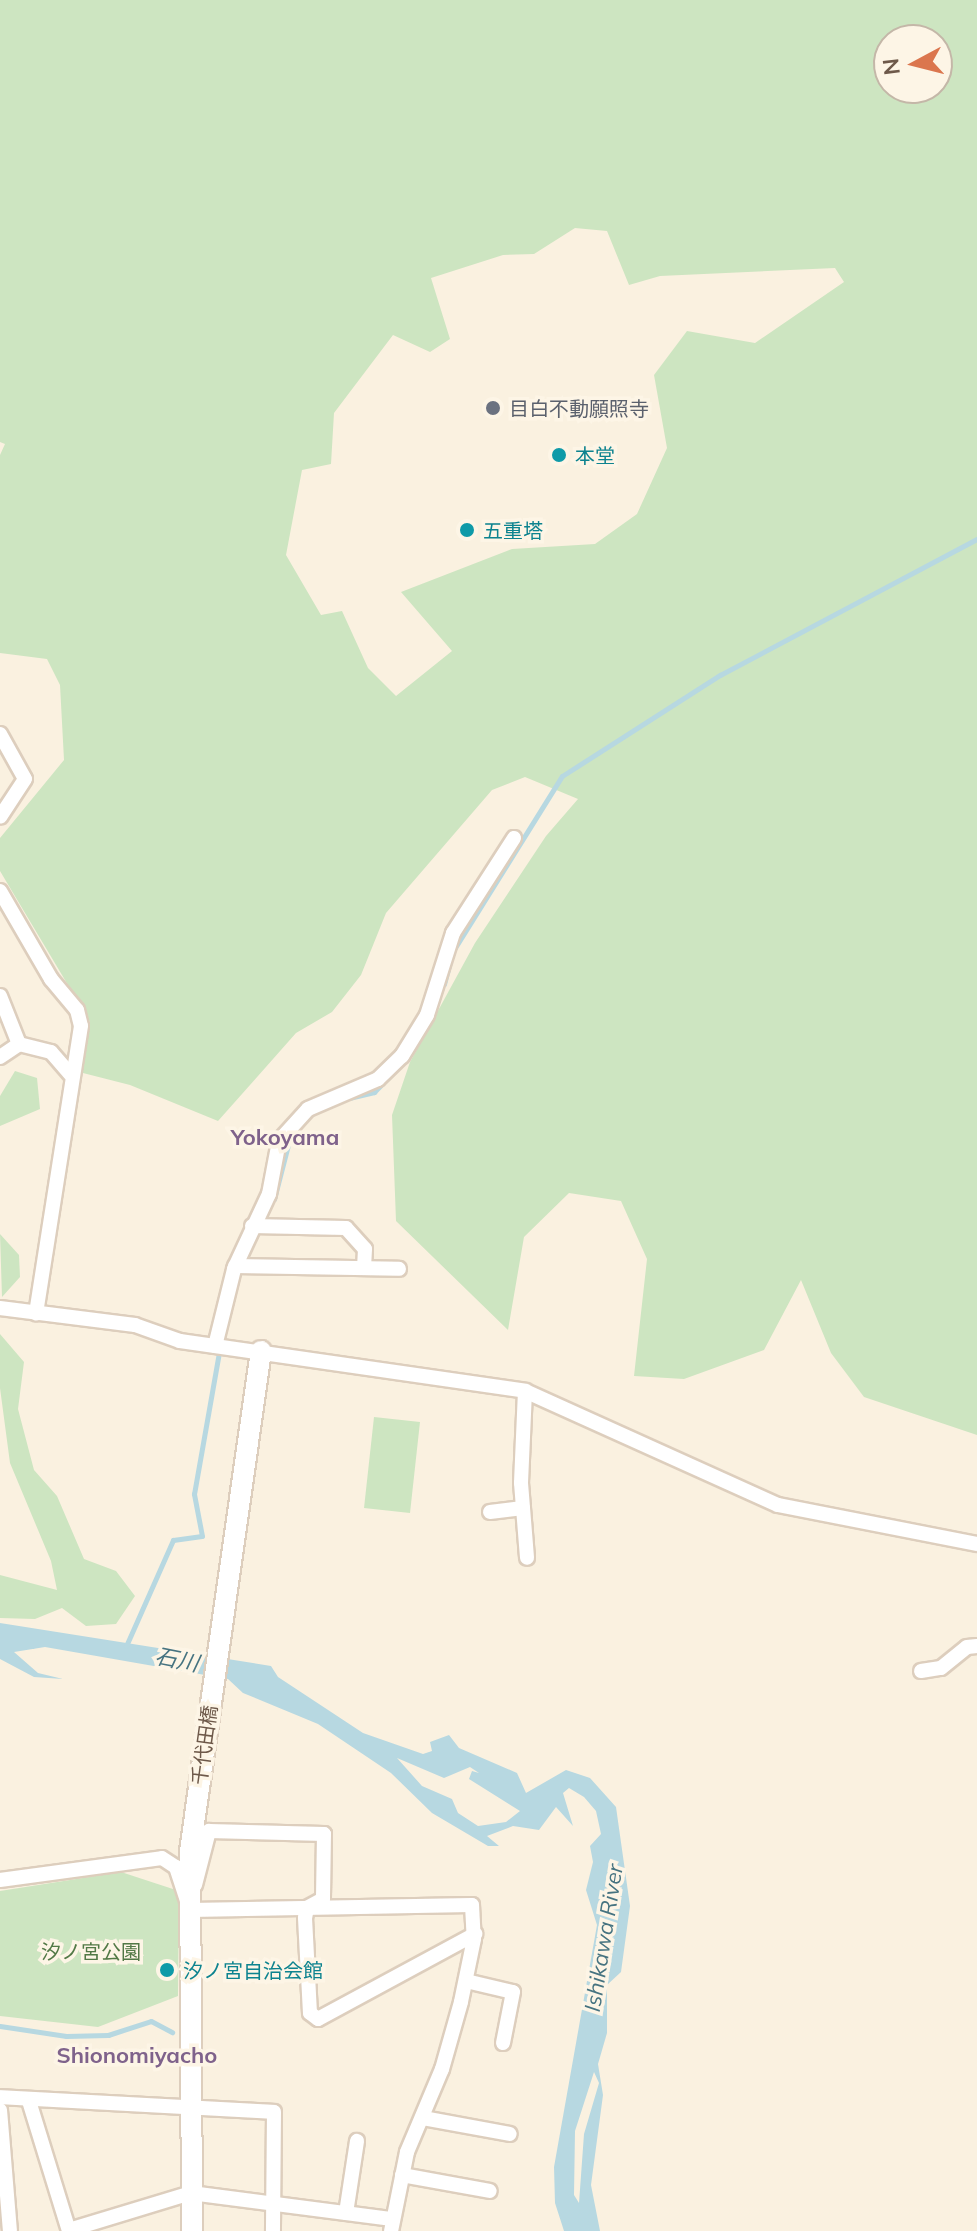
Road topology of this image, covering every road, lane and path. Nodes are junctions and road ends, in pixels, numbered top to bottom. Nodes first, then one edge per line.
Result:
1 (0, 734) edge
2 (0, 817) edge
3 (514, 838) dead end
4 (1, 896) edge
5 (0, 996) edge
6 (19, 1044) junction
7 (0, 1057) edge
8 (70, 1074) junction
9 (252, 1226) junction
10 (235, 1266) junction
11 (364, 1268) junction
12 (399, 1269) dead end
13 (0, 1308) edge
14 (36, 1313) junction
15 (215, 1346) junction
16 (261, 1351) junction
17 (525, 1391) junction
18 (523, 1508) junction
19 (490, 1512) dead end
20 (977, 1544) edge
21 (527, 1558) dead end
22 (977, 1646) edge
23 (921, 1671) dead end
24 (0, 1880) edge
25 (190, 1902) junction
26 (307, 1908) junction
27 (475, 1934) junction
28 (466, 1981) junction
29 (500, 2032) dead end
30 (0, 2097) edge
31 (29, 2101) junction
32 (0, 2110) edge
33 (190, 2110) junction
34 (423, 2118) junction
35 (481, 2129) junction
36 (510, 2134) dead end
37 (357, 2141) dead end
38 (477, 2146) dead end
39 (402, 2175) junction
40 (458, 2185) junction
41 (490, 2191) dead end
42 (191, 2193) junction
43 (272, 2200) junction
44 (455, 2202) dead end
45 (346, 2213) junction
46 (391, 2225) edge
47 (0, 2229) edge
48 (69, 2230) edge
49 (10, 2231) edge
50 (192, 2231) edge
51 (273, 2231) edge

1 - 2 street
3 - 9 street
4 - 8 street
5 - 6 street
6 - 7 street
6 - 8 street
8 - 14 street
9 - 10 street
9 - 11 street
10 - 11 street
10 - 15 street
11 - 12 street
13 - 14 street
14 - 15 street
15 - 16 street
16 - 17 street
16 - 25 street, 千代田橋
17 - 18 street
17 - 20 street
18 - 19 street
18 - 21 street
22 - 23 street
24 - 25 street
25 - 26 street
25 - 26 street
25 - 33 street, 千代田橋
26 - 27 street
26 - 27 street
27 - 28 street
28 - 29 street
28 - 34 street
30 - 31 street
31 - 33 street
31 - 48 street
32 - 49 street
33 - 42 street, 千代田橋
33 - 43 street
34 - 35 street
34 - 39 street
35 - 36 street
35 - 38 street
37 - 45 street
39 - 40 street
39 - 46 street
40 - 41 street
40 - 44 street
42 - 43 street
42 - 48 street
42 - 50 street, 千代田橋
43 - 45 street
43 - 51 street
45 - 46 street
47 - 49 street

